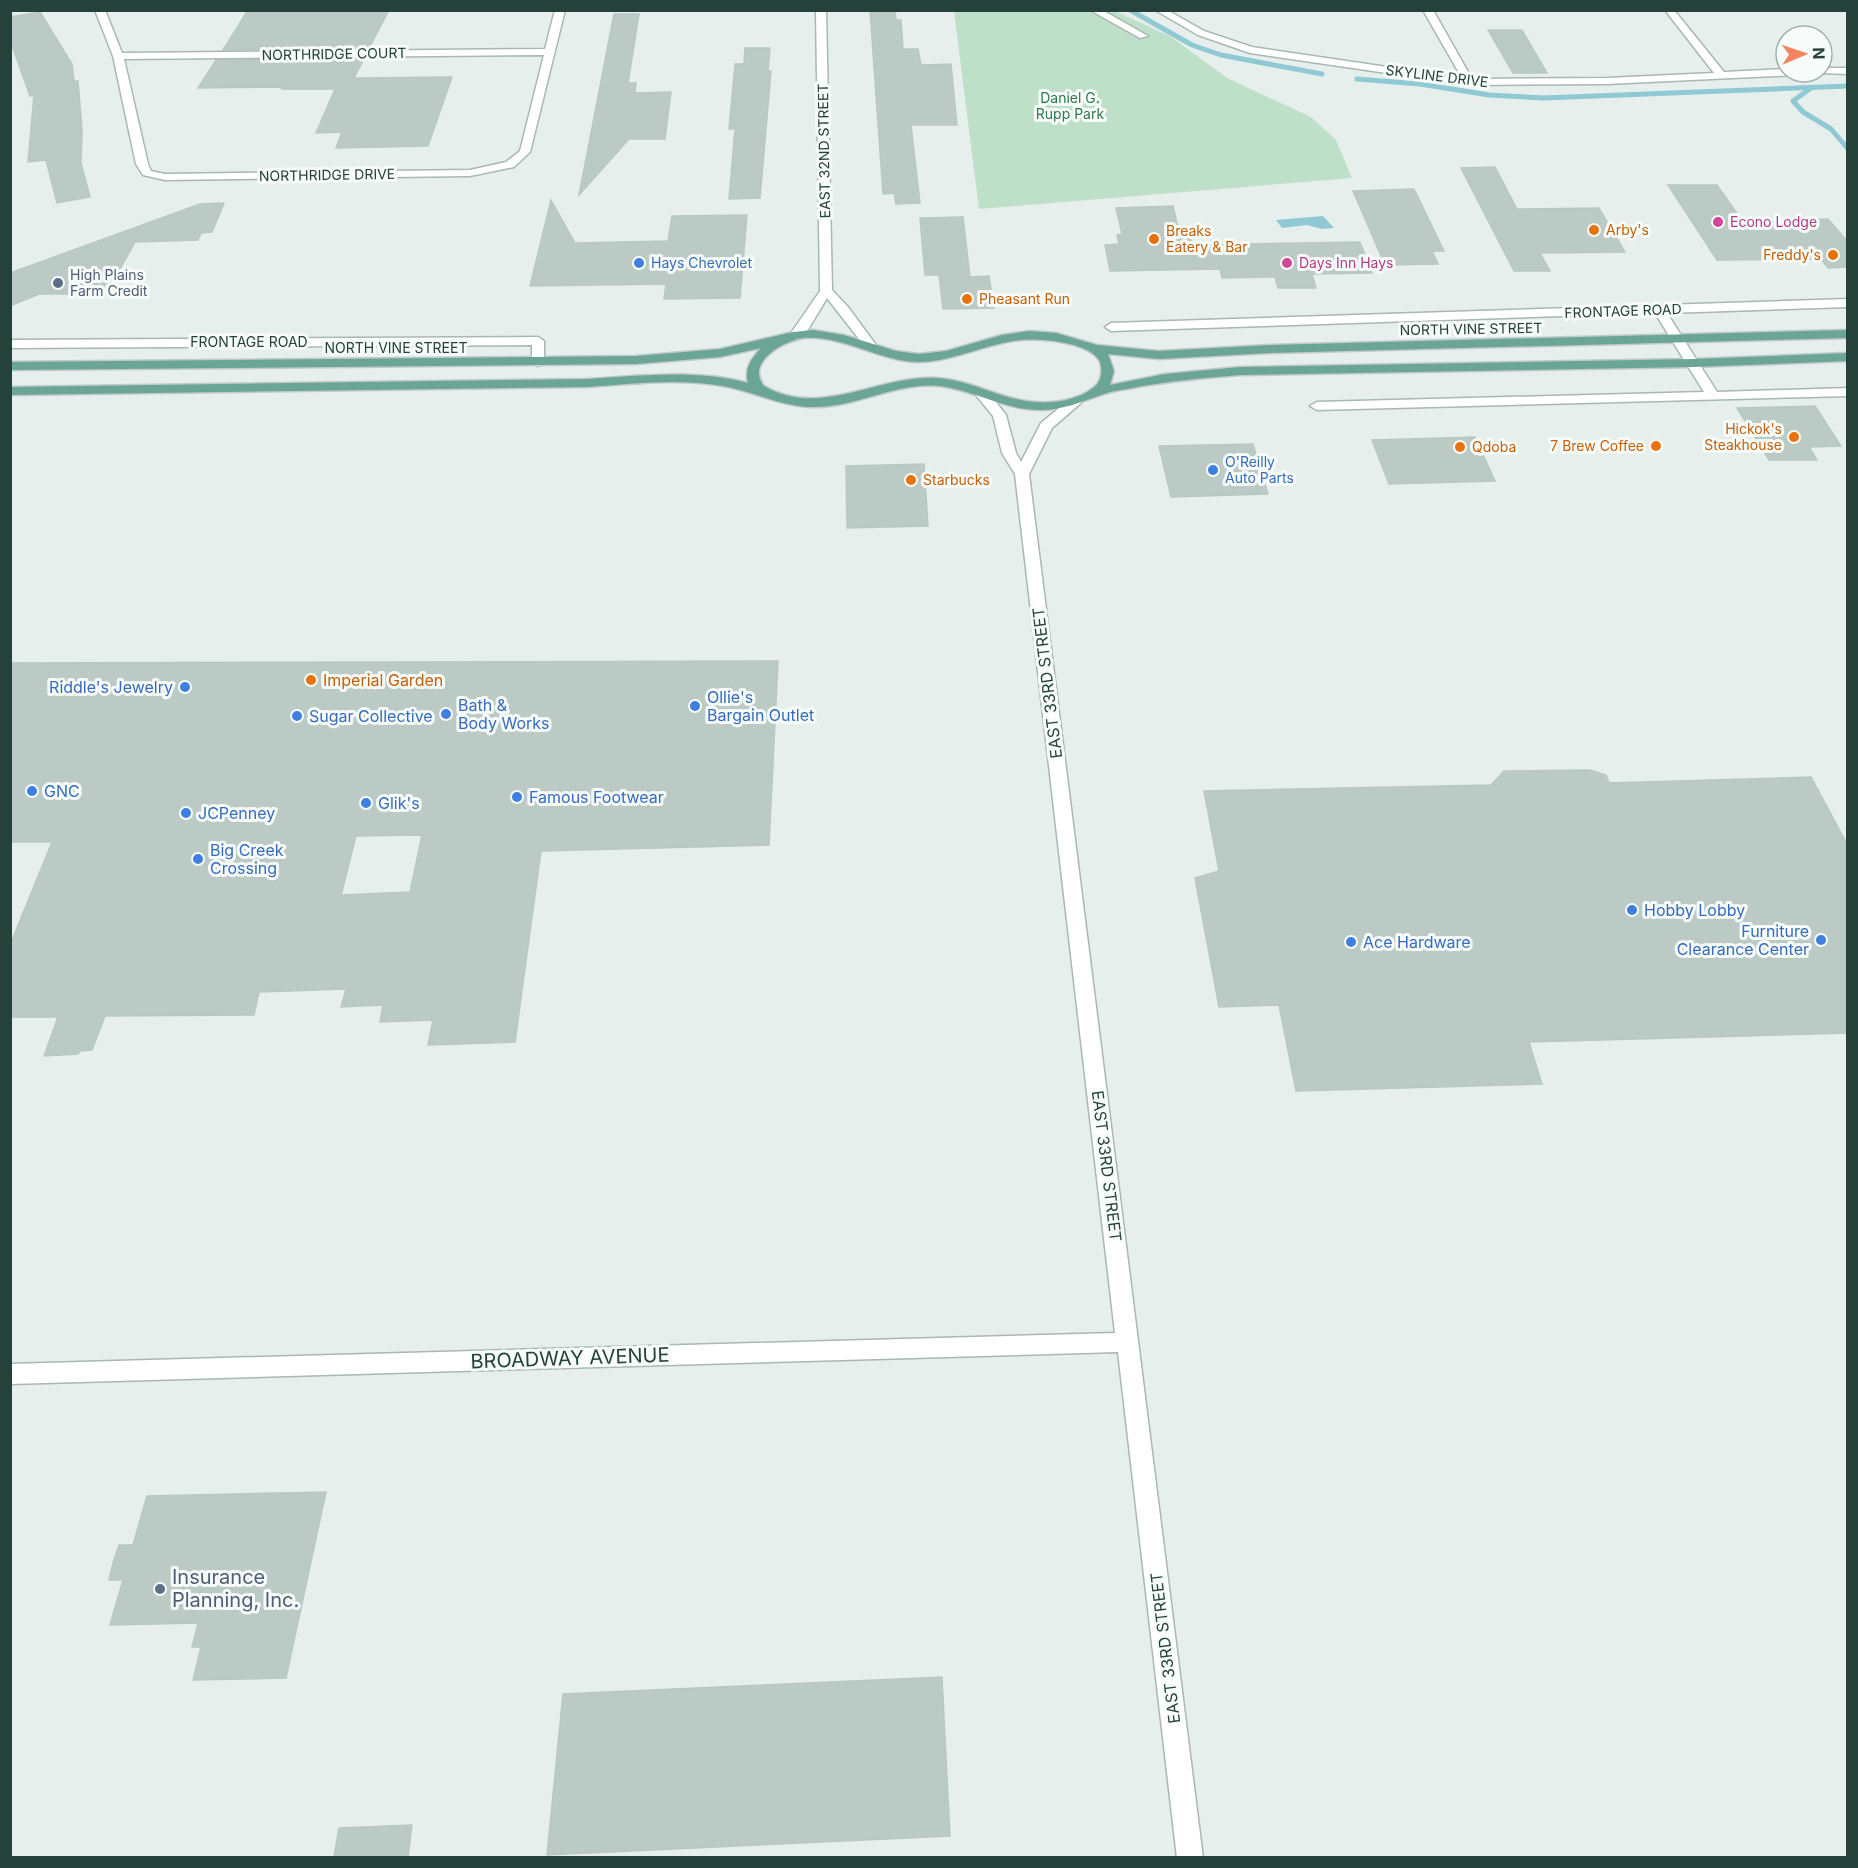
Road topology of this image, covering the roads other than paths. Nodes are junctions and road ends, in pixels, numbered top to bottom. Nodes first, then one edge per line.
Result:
1 (100, 10) edge
2 (560, 10) edge
3 (821, 10) edge
4 (1094, 10) edge
5 (1159, 10) edge
6 (1428, 10) edge
7 (1669, 10) edge
8 (1143, 36) dead end
9 (550, 52) junction
10 (118, 56) junction
11 (1774, 73) edge
12 (1720, 74) junction
13 (1469, 82) junction
14 (826, 291) junction
15 (1848, 303) edge
16 (1659, 309) junction
17 (1111, 327) dead end
18 (1848, 334) edge
19 (795, 336) junction
20 (779, 340) junction
21 (1679, 340) junction
22 (10, 344) edge
23 (870, 345) junction
24 (1096, 349) junction
25 (1848, 357) edge
26 (538, 362) junction
27 (1693, 363) junction
28 (10, 366) edge
29 (10, 391) edge
30 (1100, 391) junction
31 (1848, 392) edge
32 (767, 394) junction
33 (982, 394) junction
34 (1712, 394) junction
35 (1074, 402) junction
36 (1317, 406) dead end
37 (1022, 474) junction
38 (1129, 1342) junction
39 (10, 1374) edge
40 (1190, 1857) edge

1 - 10 street, NORTHRIDGE DRIVE
2 - 9 street, NORTHRIDGE DRIVE
3 - 14 street, EAST 32ND STREET
4 - 8 street
5 - 13 street, SKYLINE DRIVE
6 - 13 street
7 - 12 street
9 - 10 street, NORTHRIDGE COURT
9 - 10 street, NORTHRIDGE DRIVE
11 - 12 street, SKYLINE DRIVE
12 - 13 street, SKYLINE DRIVE
14 - 19 street
14 - 23 street
15 - 16 street, FRONTAGE ROAD
16 - 17 street, FRONTAGE ROAD
16 - 21 street
18 - 21 main road, NORTH VINE STREET
19 - 20 main road, NORTH VINE STREET
19 - 23 main road, NORTH VINE STREET
20 - 26 main road, NORTH VINE STREET
20 - 32 main road
21 - 24 main road, NORTH VINE STREET
21 - 27 street
22 - 26 street, FRONTAGE ROAD
23 - 24 main road, NORTH VINE STREET
24 - 30 main road
25 - 27 main road
26 - 28 main road, NORTH VINE STREET
27 - 30 main road
27 - 34 street
29 - 32 main road
30 - 35 main road
31 - 34 street
32 - 33 main road
33 - 35 main road
33 - 37 street, EAST 33RD STREET
34 - 36 street
35 - 37 street
37 - 38 street, EAST 33RD STREET
38 - 39 street, BROADWAY AVENUE
38 - 40 street, EAST 33RD STREET

